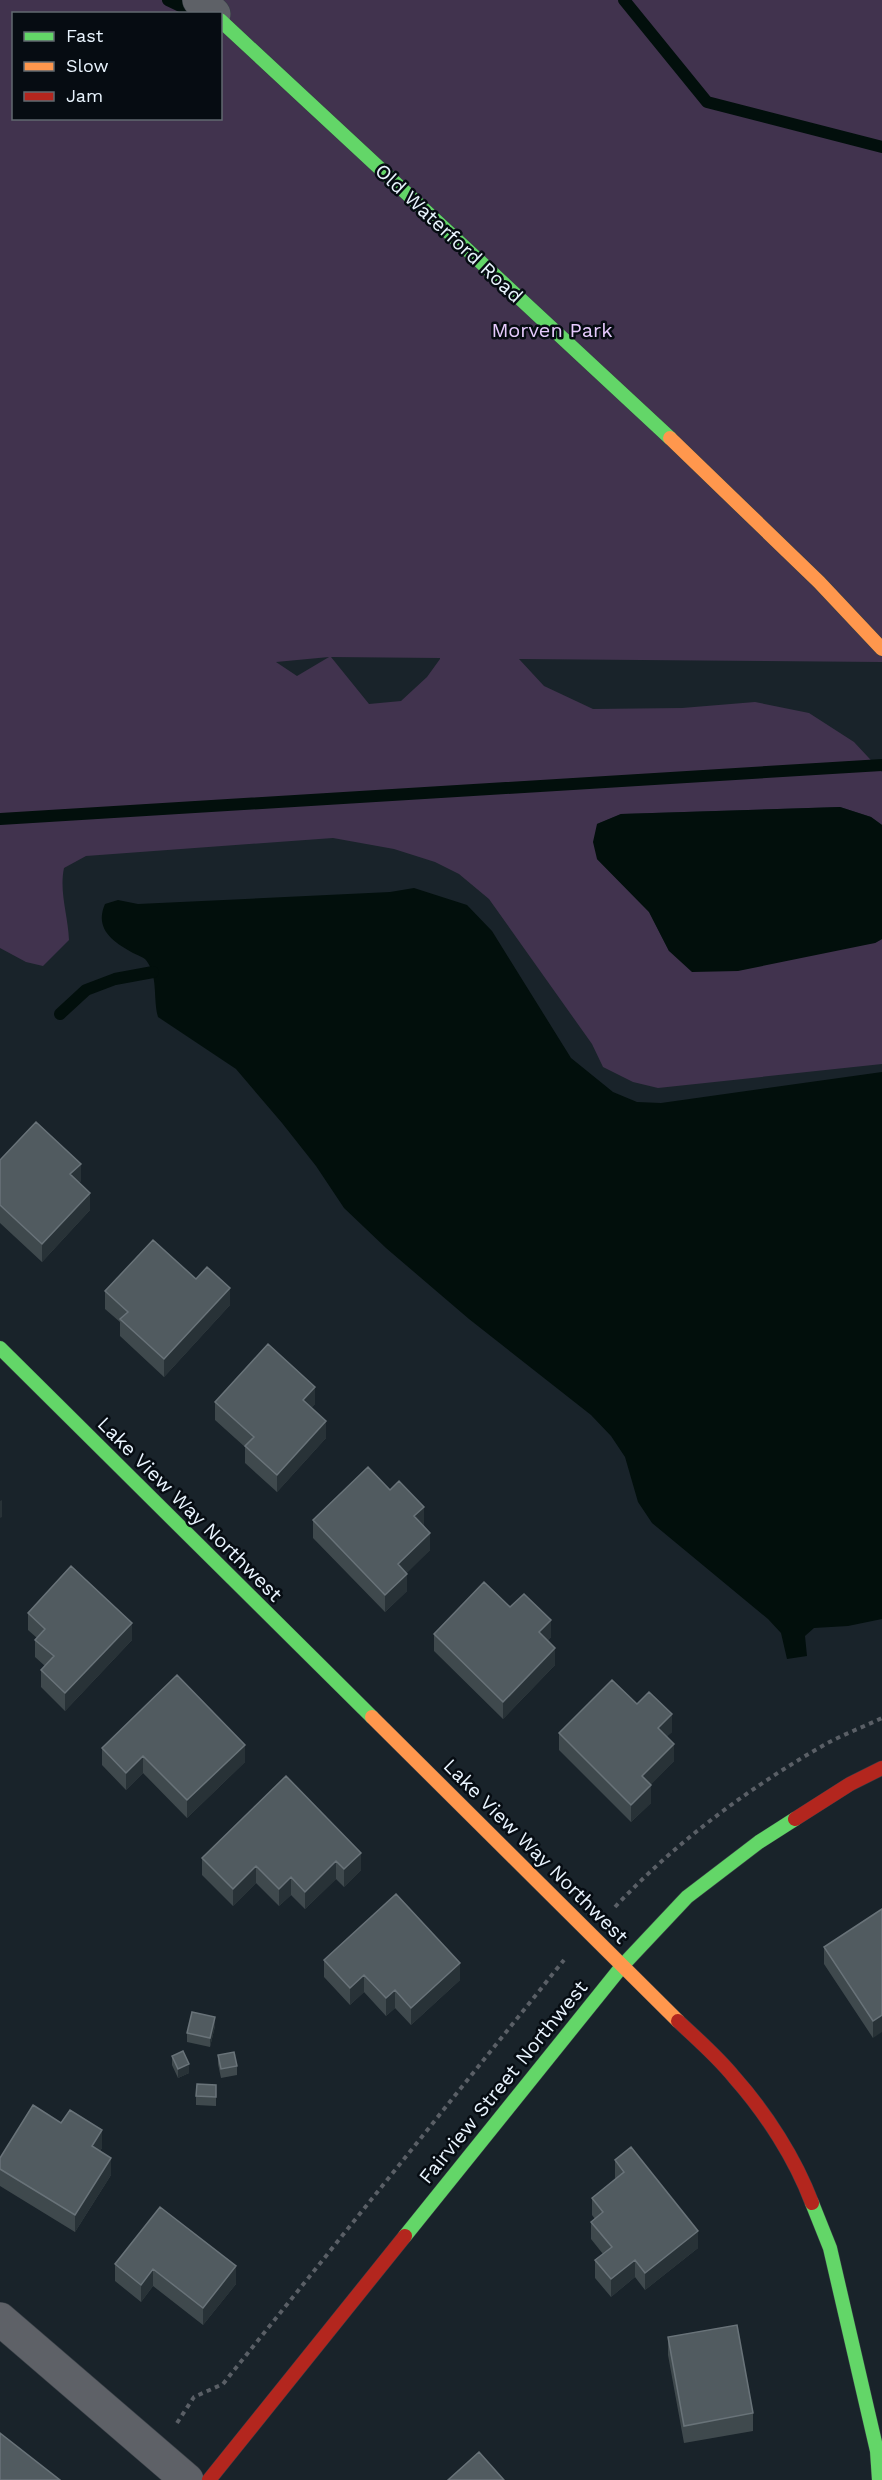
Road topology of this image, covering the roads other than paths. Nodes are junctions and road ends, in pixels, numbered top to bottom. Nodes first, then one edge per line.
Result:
1 (199, 0) edge
2 (212, 12) edge
3 (222, 22) edge
4 (882, 649) edge
5 (0, 1348) edge
6 (882, 1768) edge
7 (623, 1965) junction
8 (0, 2319) edge
9 (187, 2480) edge
10 (209, 2480) edge
11 (879, 2480) edge

1 - 2 street
3 - 4 street, Old Waterford Road
5 - 7 street, Lake View Way Northwest
6 - 7 street, Fairview Street Northwest
7 - 10 street, Fairview Street Northwest
7 - 11 street, Lake View Way Northwest
8 - 9 street

